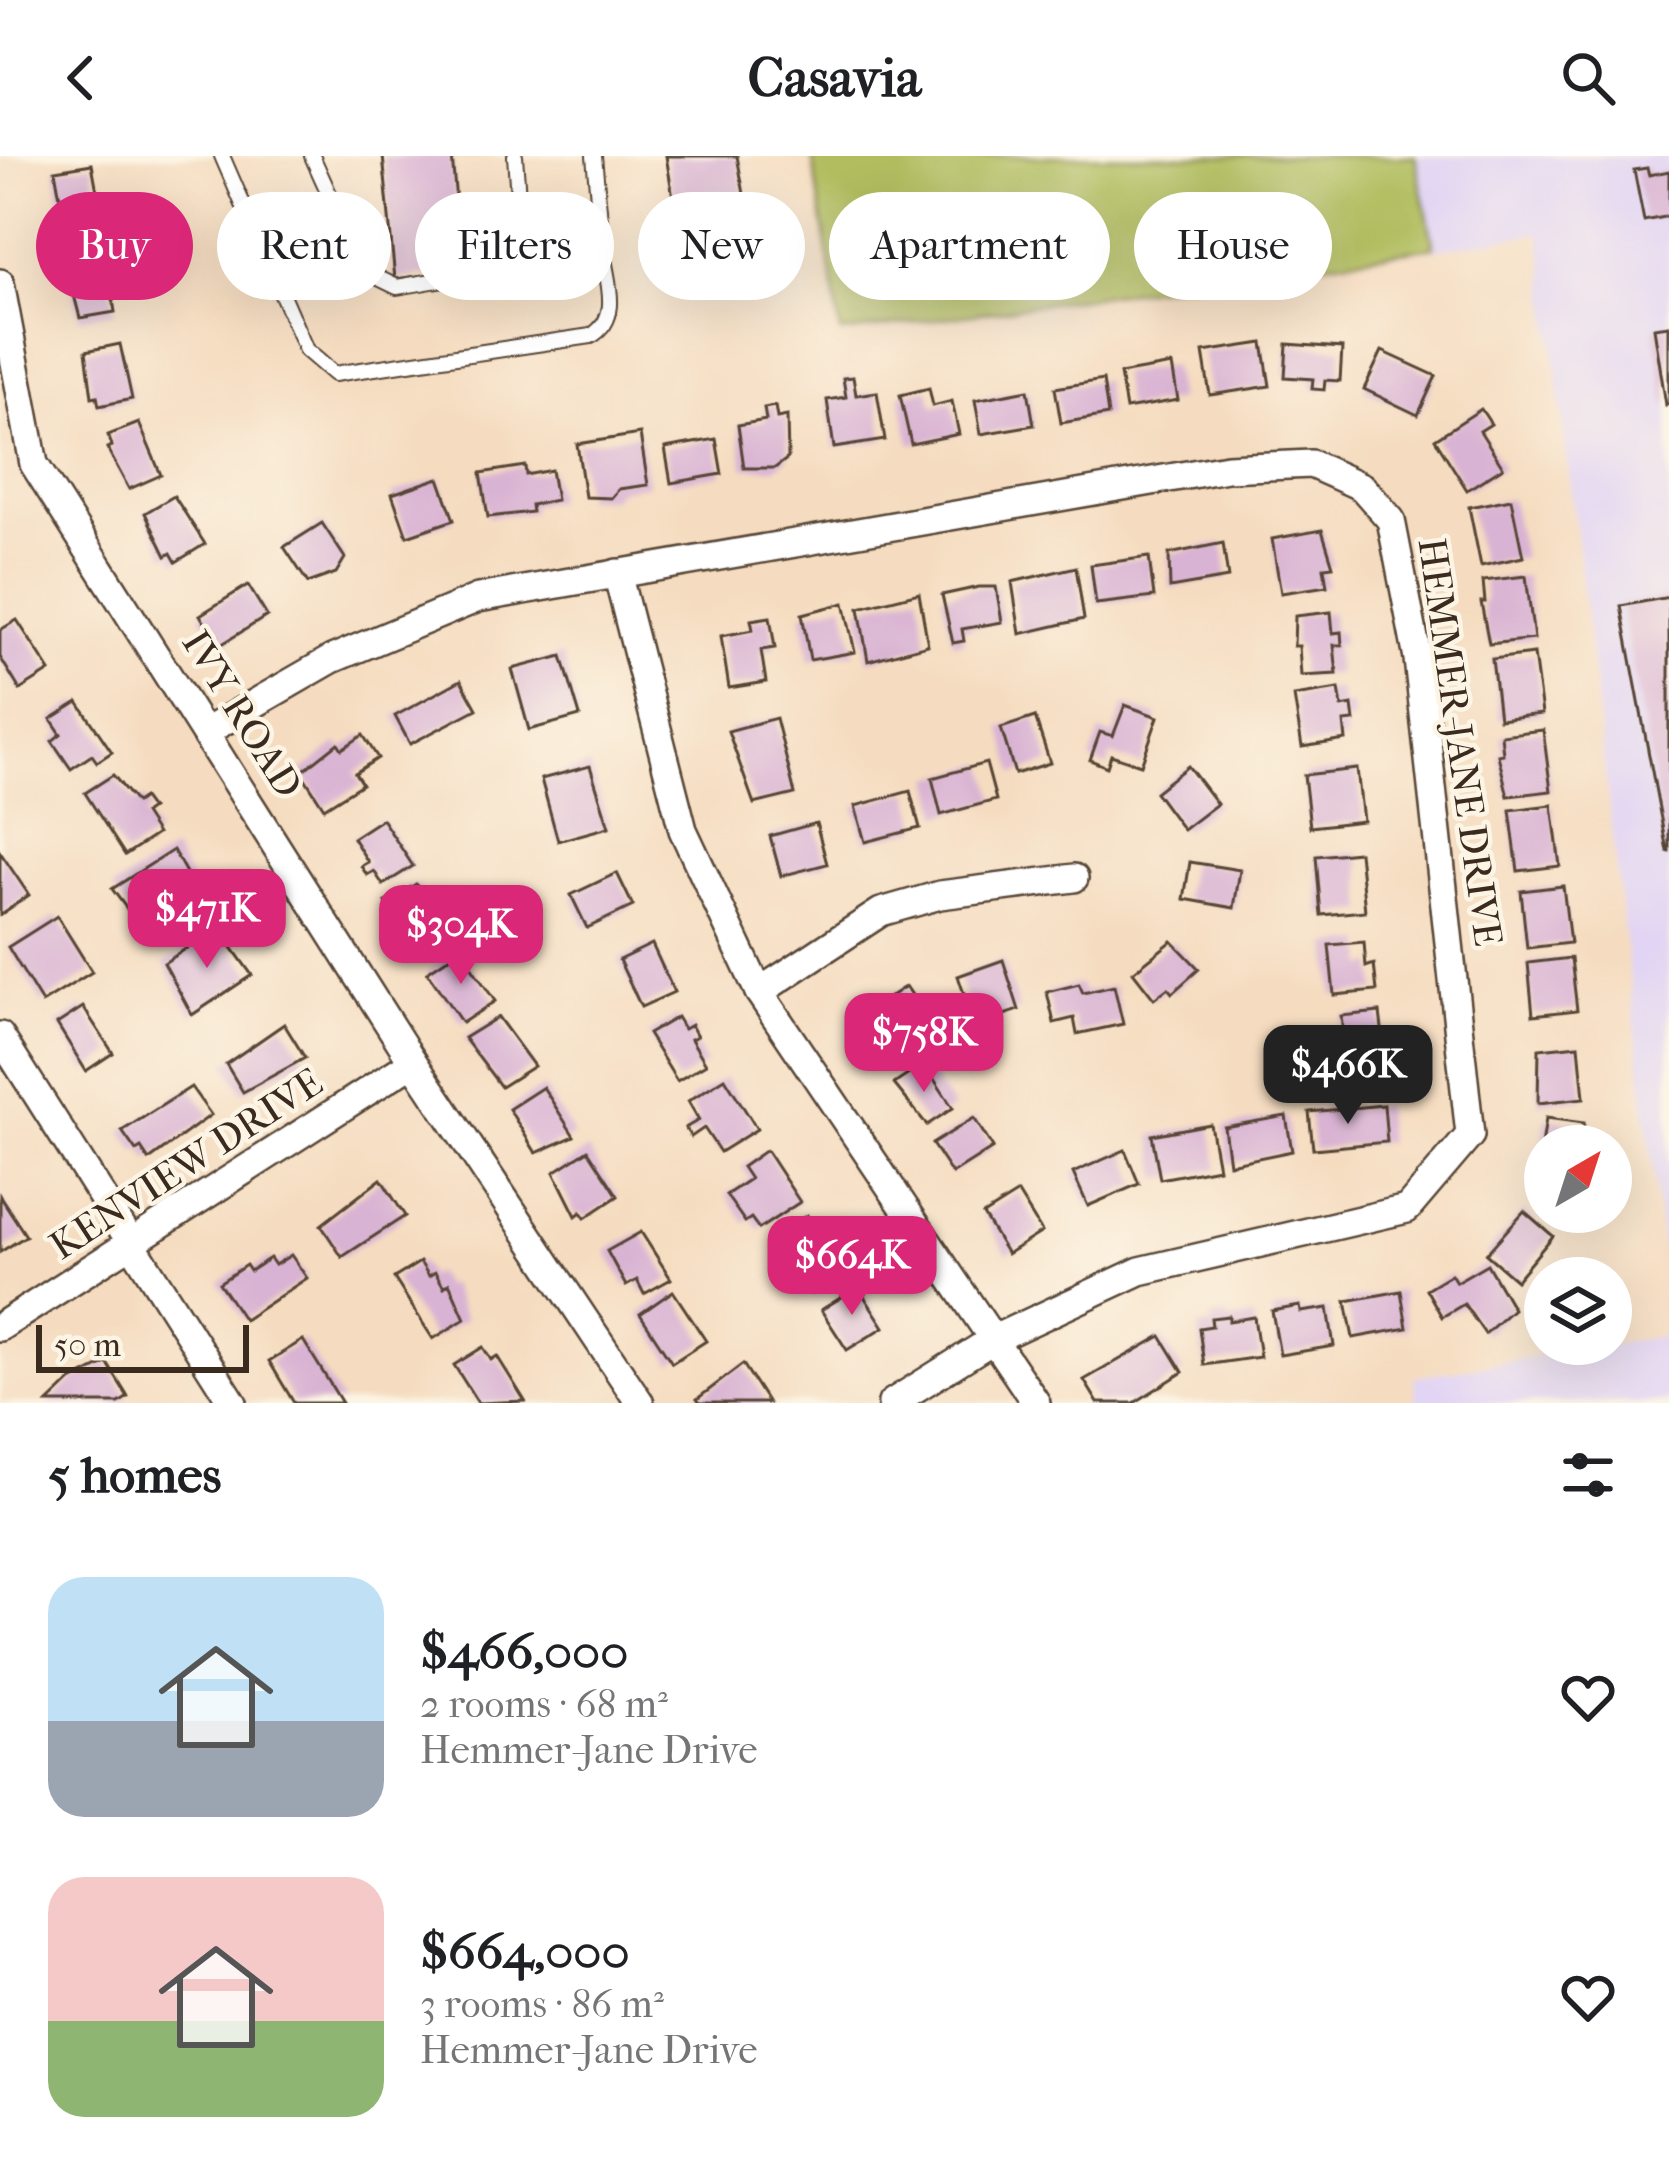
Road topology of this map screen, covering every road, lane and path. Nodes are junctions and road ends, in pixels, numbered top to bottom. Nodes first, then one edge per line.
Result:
1 (222, 156) edge
2 (312, 156) edge
3 (515, 156) edge
4 (594, 156) edge
5 (518, 192) edge
6 (597, 192) edge
7 (415, 282) edge
8 (0, 283) edge
9 (610, 300) edge
10 (4, 325) edge
11 (617, 573) junction
12 (207, 730) junction
13 (1074, 878) dead end
14 (759, 992) junction
15 (0, 1036) edge
16 (413, 1062) junction
17 (134, 1243) junction
18 (0, 1328) edge
19 (994, 1339) junction
20 (233, 1403) edge
21 (640, 1403) edge
22 (892, 1403) edge
23 (1036, 1403) edge

1 - 9 lane
2 - 7 lane
3 - 5 lane
4 - 6 lane
8 - 10 street, IVY ROAD
10 - 12 street, IVY ROAD
11 - 12 street, HEMMER-JANE DRIVE
11 - 14 street
11 - 19 street, HEMMER-JANE DRIVE
12 - 16 street, IVY ROAD
13 - 14 street
14 - 19 street
15 - 17 street
16 - 17 street, KENVIEW DRIVE
16 - 21 street, IVY ROAD
17 - 18 street, KENVIEW DRIVE
17 - 20 street
19 - 22 street, HEMMER-JANE DRIVE
19 - 23 street

